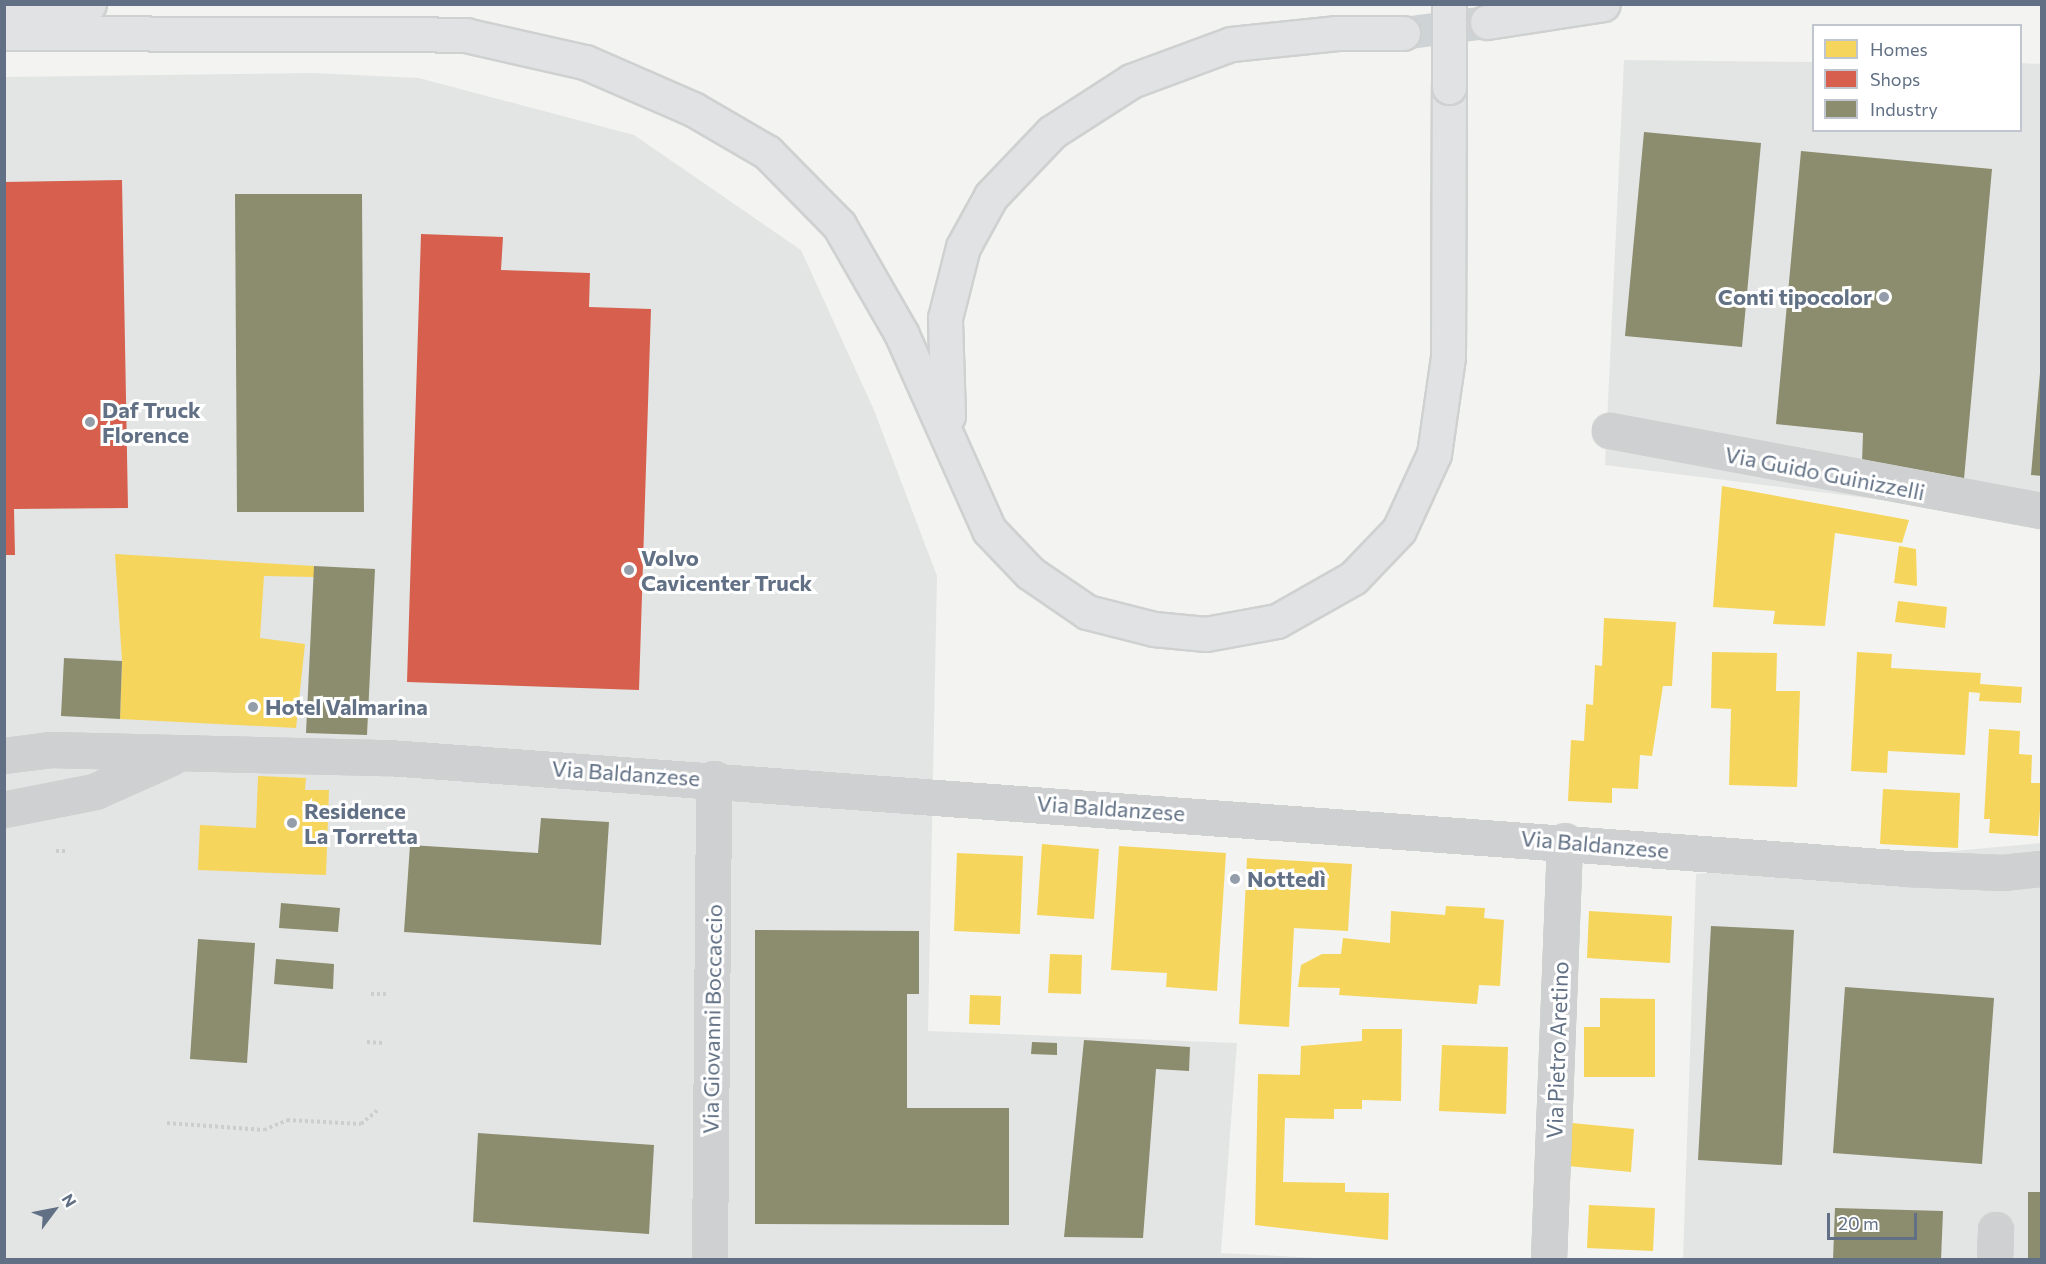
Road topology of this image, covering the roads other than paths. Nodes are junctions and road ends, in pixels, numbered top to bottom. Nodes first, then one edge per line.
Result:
1 (89, 4) edge
2 (1449, 4) edge
3 (1603, 4) edge
4 (4, 7) edge
5 (1487, 22) tunnel mouth
6 (4, 33) edge
7 (1403, 33) tunnel mouth
8 (1610, 431) dead end
9 (953, 451) junction
10 (2042, 511) edge
11 (179, 754) junction
12 (4, 756) edge
13 (714, 779) junction
14 (4, 810) edge
15 (1565, 841) junction
16 (2042, 869) edge
17 (710, 1260) edge
18 (1549, 1260) edge

1 - 4 highway
2 - 9 highway, bridge
3 - 5 highway
6 - 9 highway
7 - 9 highway
8 - 10 street, Via Guido Guinizzelli
11 - 12 street, Via Baldanzese
11 - 13 street, Via Baldanzese
11 - 14 street, Via Baldanzese
13 - 15 street, Via Baldanzese
13 - 17 street, Via Giovanni Boccaccio
15 - 16 street, Via Baldanzese
15 - 18 street, Via Pietro Aretino

